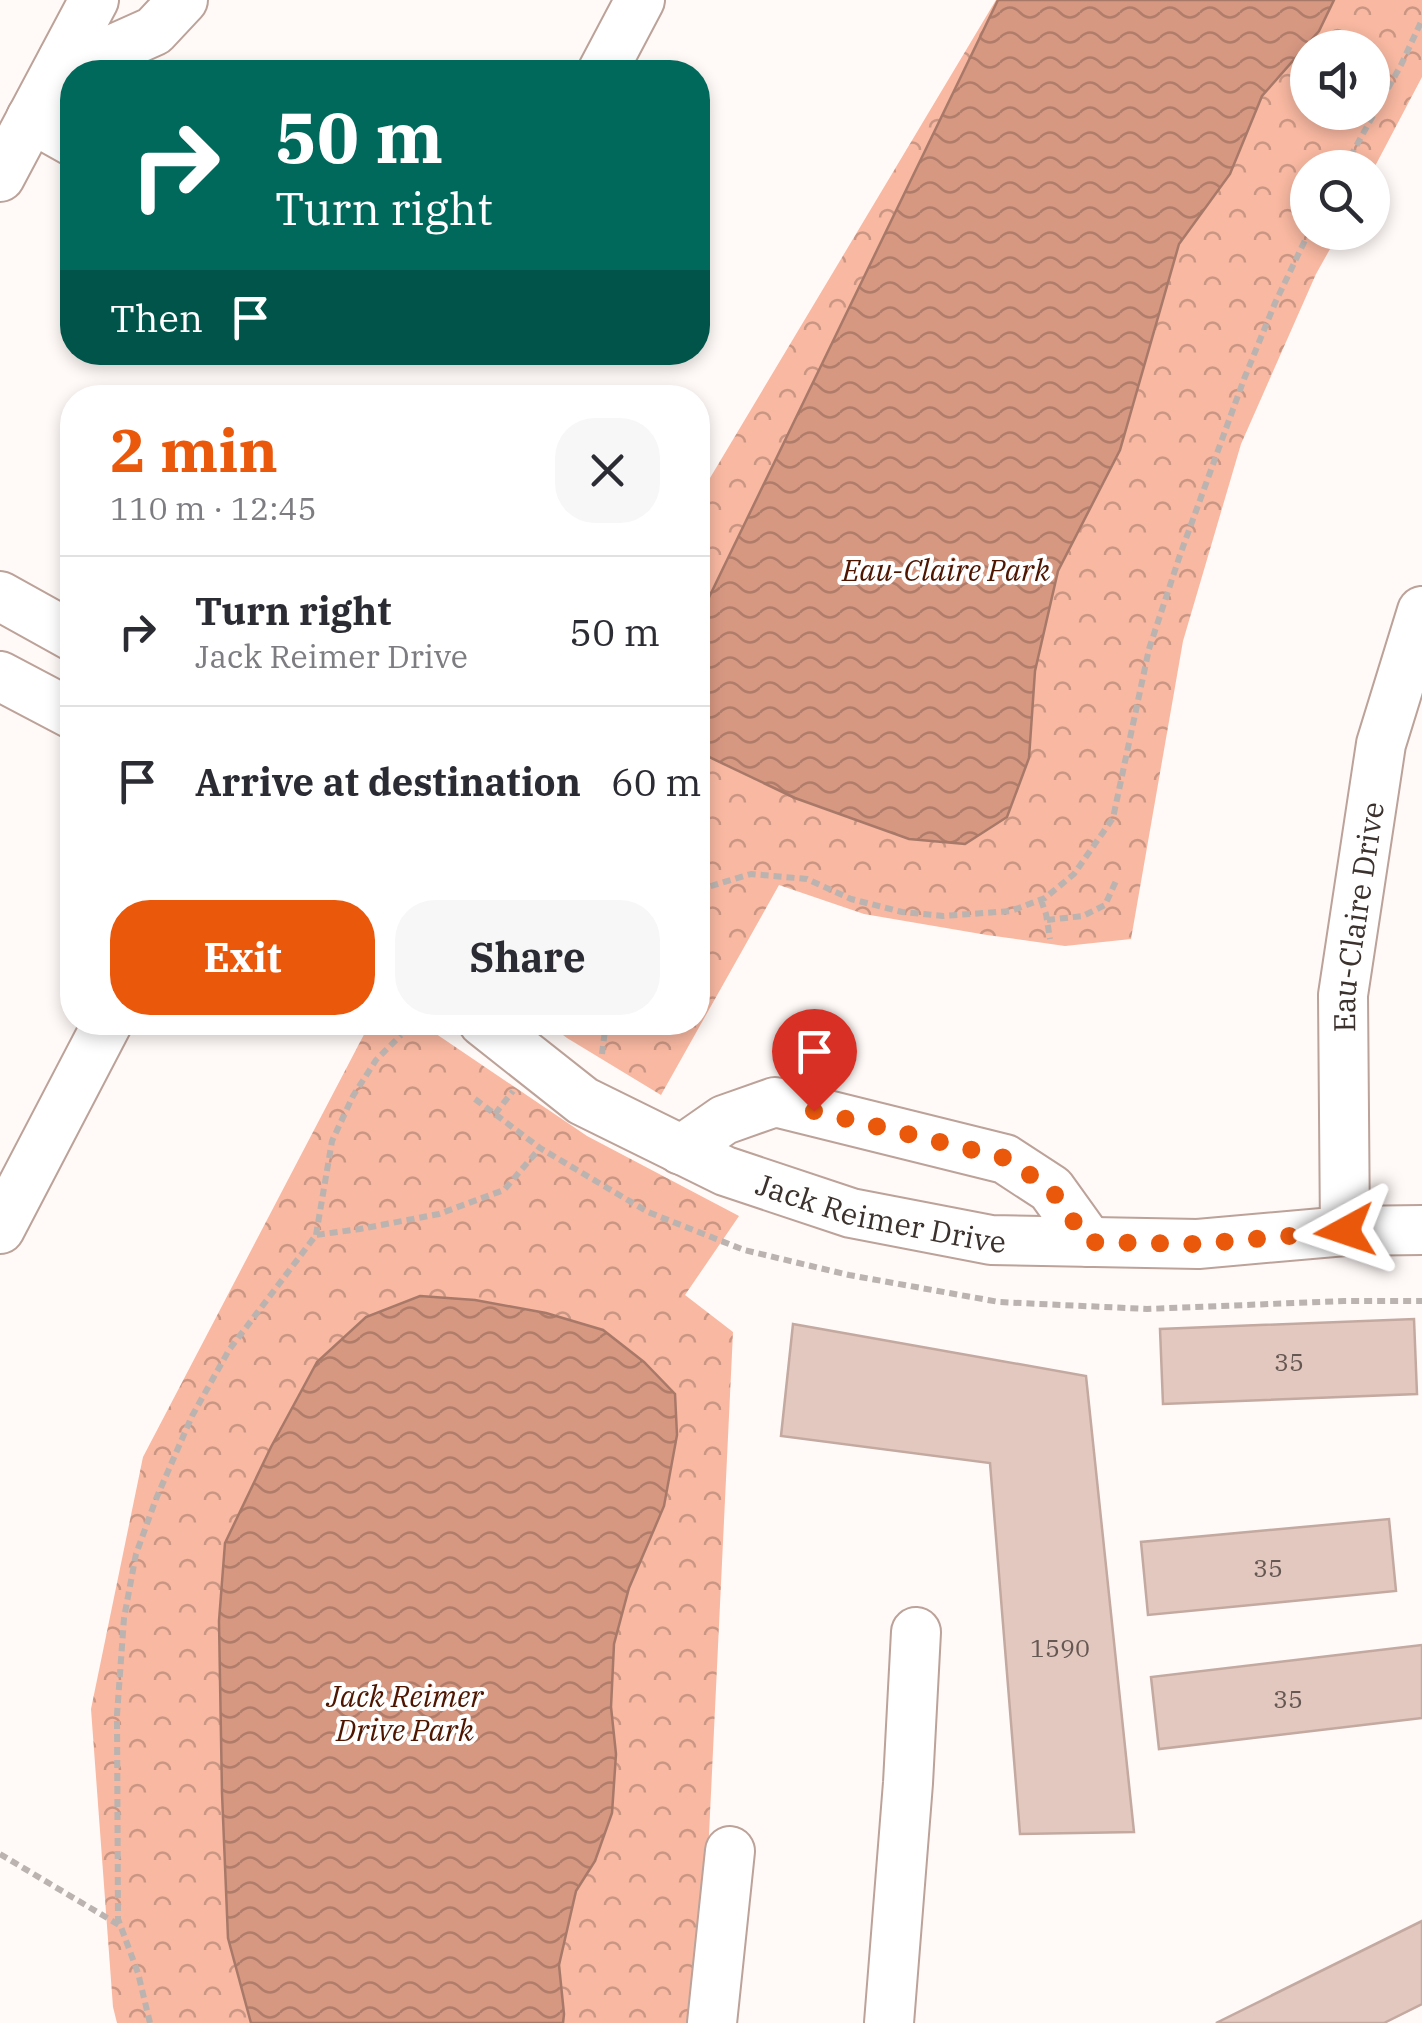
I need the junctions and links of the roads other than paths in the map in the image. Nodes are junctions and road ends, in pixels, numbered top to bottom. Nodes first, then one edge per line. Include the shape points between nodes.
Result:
1 (94, 0) edge
2 (184, 0) edge
3 (640, 0) edge
4 (63, 59) joint
5 (608, 60) edge
6 (60, 65) edge
7 (31, 118) junction
8 (60, 134) edge
9 (0, 176) edge
10 (0, 596) edge
11 (1422, 612) edge
12 (60, 629) edge
13 (0, 676) edge
14 (60, 708) edge
15 (101, 1035) edge
16 (499, 1035) edge
17 (681, 1150) junction
18 (0, 1229) edge
19 (1422, 1230) edge
20 (1345, 1231) junction
21 (1088, 1242) junction
22 (916, 1632) dead end
23 (730, 1851) dead end
24 (712, 2023) edge
25 (890, 2023) edge

1 - 4 street
2 - 4 street via 154,32
3 - 5 street
6 - 7 street
7 - 8 street
7 - 9 street
10 - 12 street
11 - 20 street, Eau-Claire Drive via 1381,744 1344,994
13 - 14 street
15 - 18 street
16 - 17 street, Jack Reimer Drive via 583,1101
17 - 21 street, Jack Reimer Drive via 851,1214 991,1240
17 - 21 street via 724,1120 775,1102 1005,1158 1051,1189
19 - 20 street, Jack Reimer Drive
20 - 21 street, Jack Reimer Drive via 1198,1244
22 - 25 street
23 - 24 street

